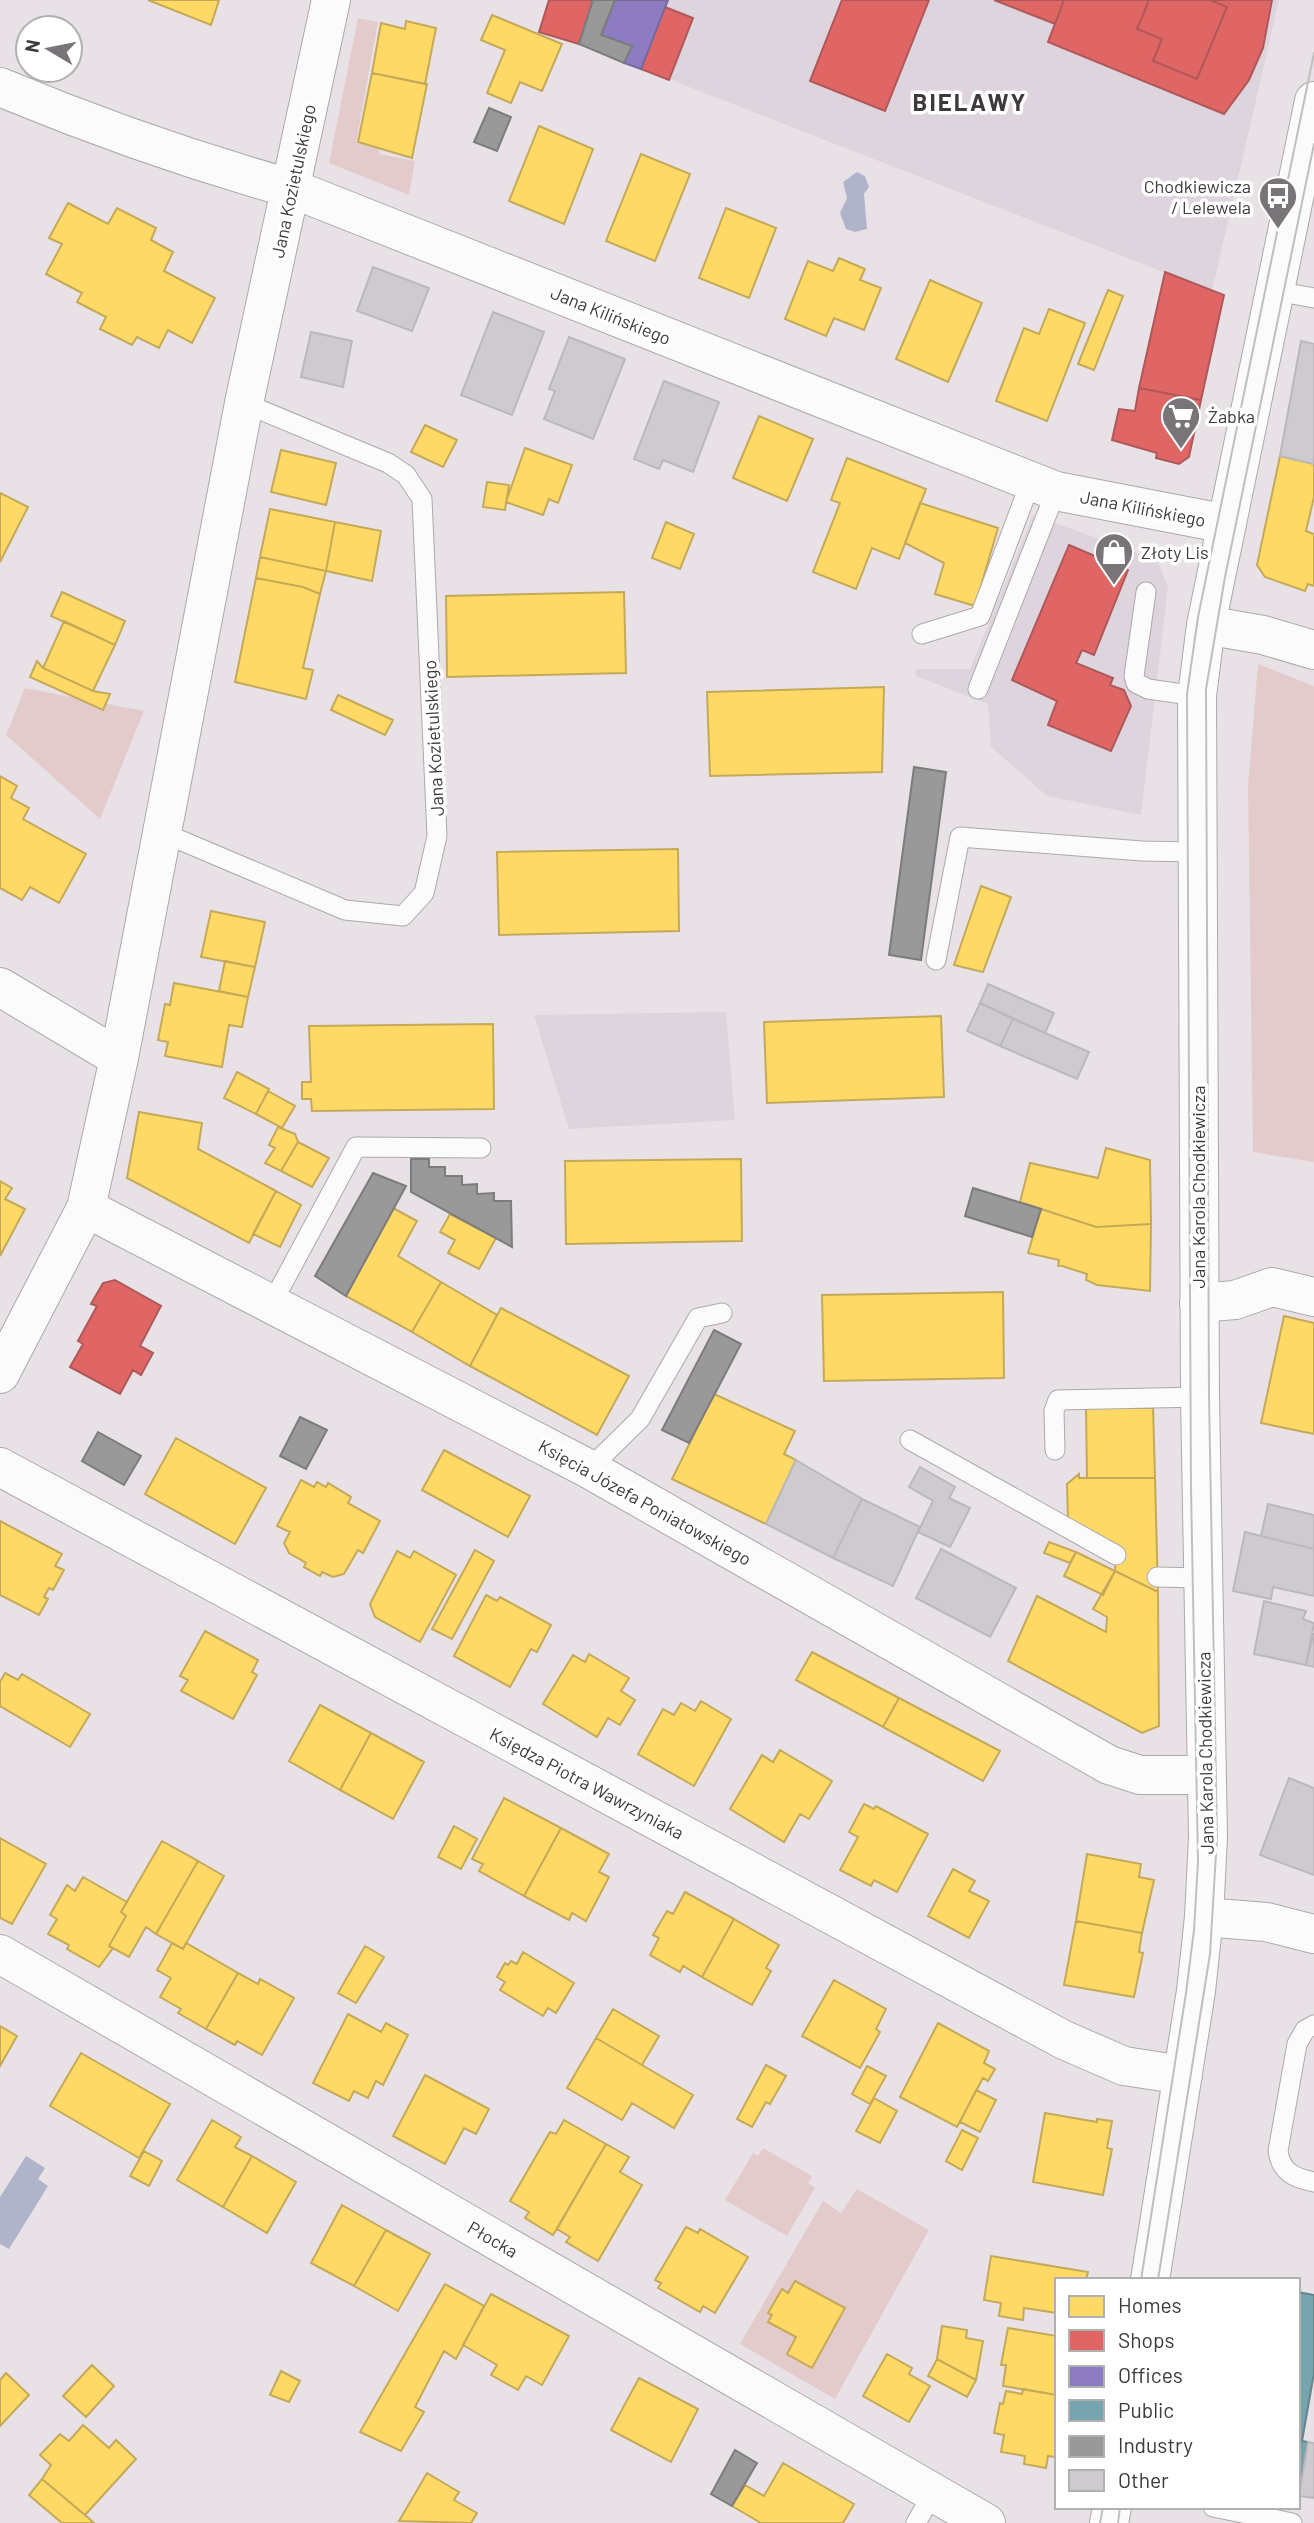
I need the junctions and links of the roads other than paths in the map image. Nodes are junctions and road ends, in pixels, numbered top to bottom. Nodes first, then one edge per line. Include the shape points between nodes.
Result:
1 (331, 0) edge
2 (0, 88) edge
3 (1314, 101) edge
4 (293, 189) junction
5 (1275, 291) junction
6 (1314, 298) edge
7 (244, 402) junction
8 (1043, 486) junction
9 (1227, 524) junction
10 (1146, 592) dead end
11 (1206, 625) junction
12 (922, 634) dead end
13 (1314, 650) edge
14 (978, 689) dead end
15 (1197, 696) junction
16 (161, 832) junction
17 (1196, 852) junction
18 (936, 960) dead end
19 (0, 988) edge
20 (119, 1058) junction
21 (481, 1148) dead end
22 (86, 1209) junction
23 (1314, 1297) edge
24 (1199, 1303) junction
25 (271, 1305) junction
26 (722, 1313) dead end
27 (0, 1374) edge
28 (1200, 1397) junction
29 (910, 1440) dead end
30 (1055, 1450) dead end
31 (0, 1467) edge
32 (589, 1469) junction
33 (1116, 1555) dead end
34 (1157, 1577) dead end
35 (1202, 1578) junction
36 (1206, 1775) junction
37 (1204, 1916) junction
38 (1314, 1934) edge
39 (0, 1954) edge
40 (1314, 2025) edge
41 (1183, 2075) junction
42 (1314, 2182) edge
43 (1150, 2278) edge
44 (925, 2508) edge
45 (1223, 2509) edge
46 (986, 2523) edge
47 (1292, 2523) edge

1 - 4 street, Jana Kozietulskiego
2 - 4 street, Jana Kilińskiego via 88,124
3 - 5 street, Jana Karola Chodkiewicza
4 - 7 street, Jana Kozietulskiego
4 - 8 street, Jana Kilińskiego
5 - 6 lane
5 - 9 street, Jana Karola Chodkiewicza
7 - 16 street, Jana Kozietulskiego
7 - 16 lane, Jana Kozietulskiego via 387,463 406,475 422,499 438,836 424,893 403,916 345,910
8 - 9 street, Jana Kilińskiego
8 - 12 lane via 980,615
8 - 14 lane
9 - 11 street, Jana Karola Chodkiewicza
10 - 15 lane via 1136,683 1148,690
11 - 13 street
11 - 15 street, Jana Karola Chodkiewicza
15 - 17 street, Jana Karola Chodkiewicza
16 - 20 street, Jana Kozietulskiego
17 - 18 lane via 960,837
17 - 24 street, Jana Karola Chodkiewicza
19 - 20 street
20 - 22 street, Jana Kozietulskiego
21 - 25 lane via 356,1147
22 - 25 street, Księcia Józefa Poniatowskiego
22 - 27 street, Jana Kozietulskiego
23 - 24 street via 1272,1287 1235,1300
24 - 28 street, Jana Karola Chodkiewicza
25 - 32 street, Księcia Józefa Poniatowskiego
26 - 32 lane via 698,1318 640,1419
28 - 30 lane via 1058,1400
28 - 35 street, Jana Karola Chodkiewicza
29 - 33 lane
31 - 41 street, Księdza Piotra Wawrzyniaka via 1064,2040 1124,2066
32 - 36 street, Księcia Józefa Poniatowskiego via 1109,1765 1140,1775
34 - 35 lane
35 - 36 street, Jana Karola Chodkiewicza
36 - 37 street, Jana Karola Chodkiewicza
37 - 38 street via 1266,1922
37 - 41 street, Jana Karola Chodkiewicza
39 - 44 street, Płocka
40 - 42 lane via 1304,2029 1297,2043 1278,2151 1288,2174
41 - 43 street, Jana Karola Chodkiewicza
44 - 46 street, Płocka
45 - 47 lane

